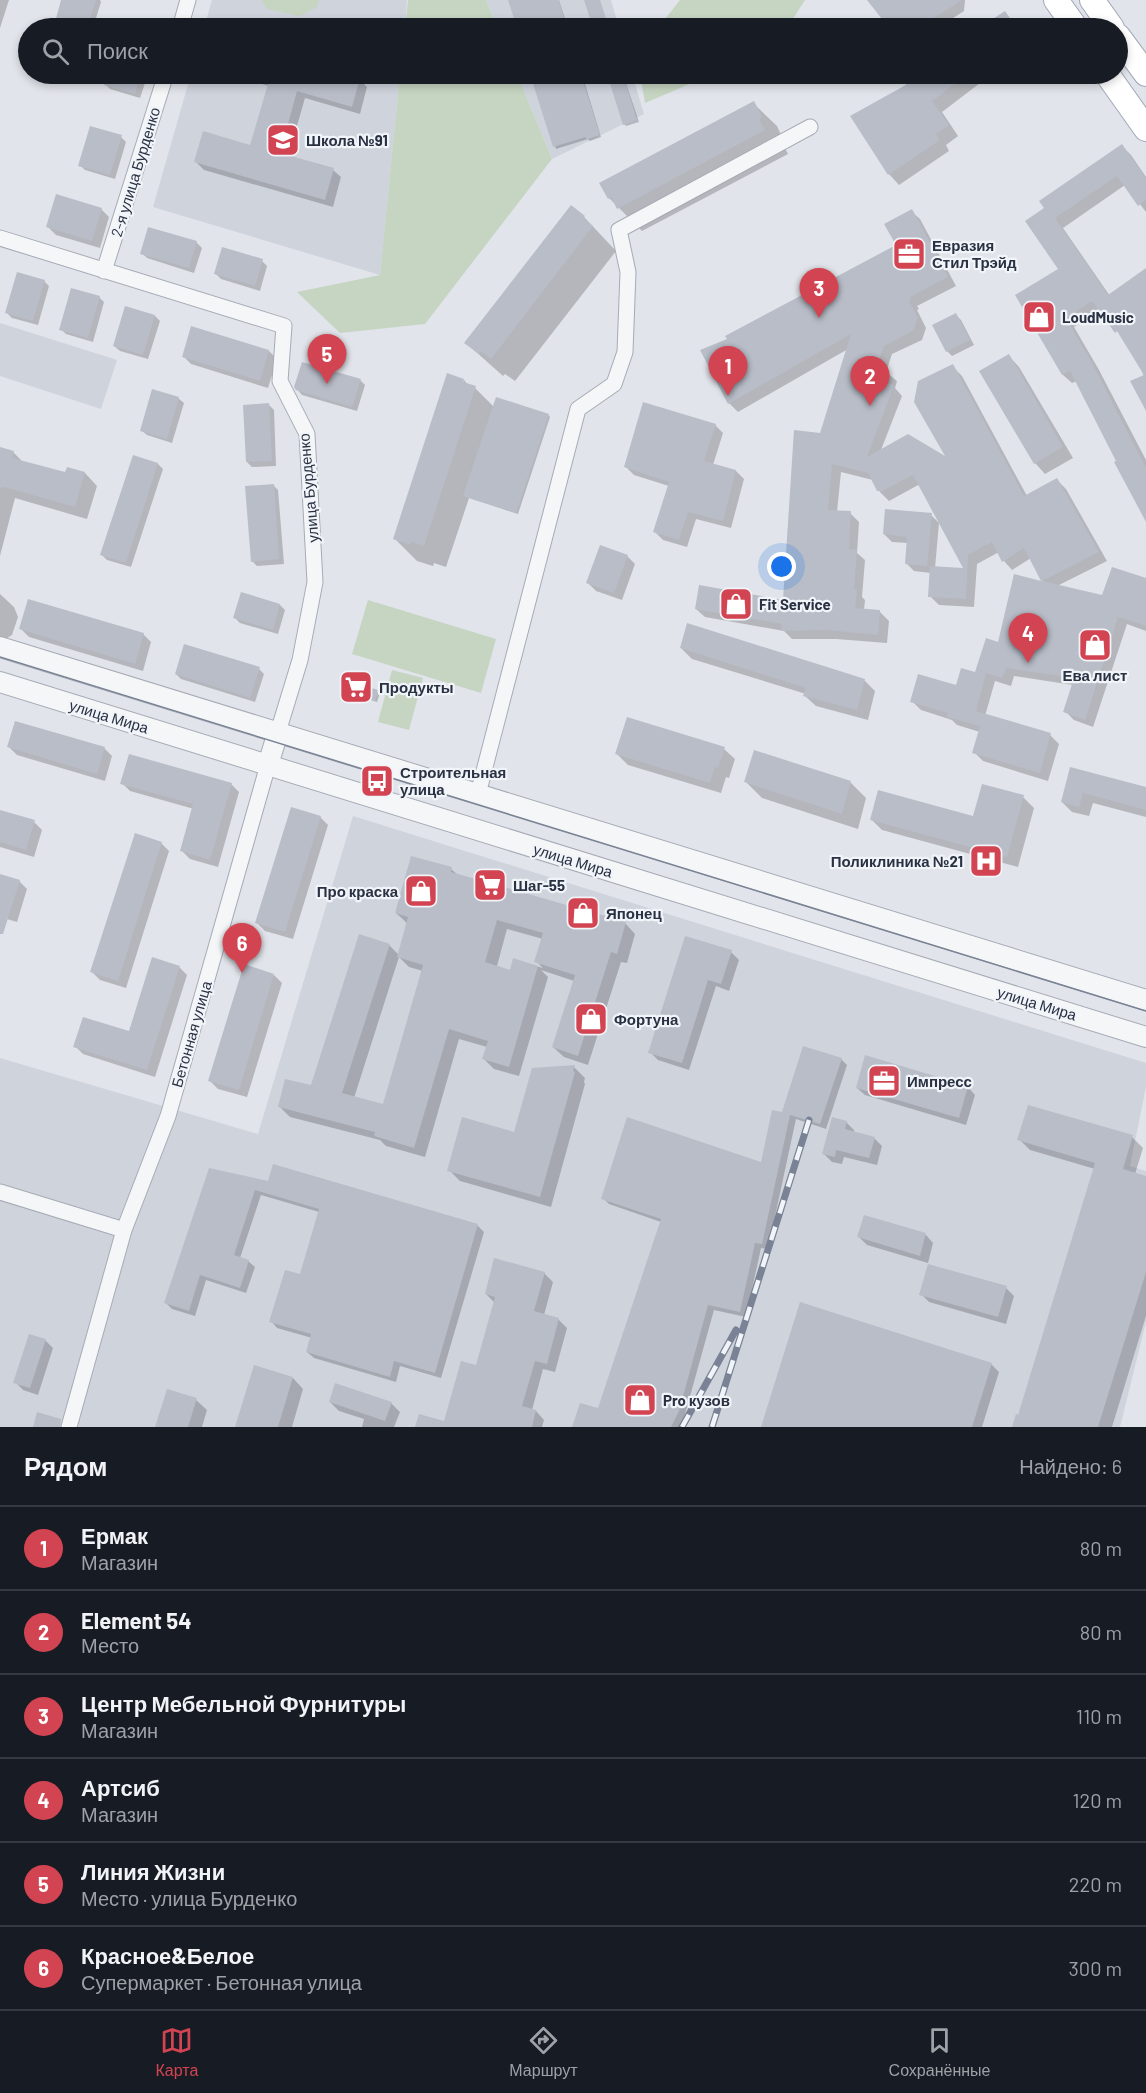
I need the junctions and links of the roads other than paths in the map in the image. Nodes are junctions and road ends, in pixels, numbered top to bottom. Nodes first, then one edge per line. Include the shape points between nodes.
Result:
1 (188, 0) edge
2 (1056, 0) edge
3 (1092, 0) edge
4 (1098, 0) edge
5 (183, 18) edge
6 (1069, 18) edge
7 (1104, 18) edge
8 (1106, 18) edge
9 (1128, 50) edge
10 (1146, 74) edge
11 (162, 84) edge
12 (1114, 84) edge
13 (810, 127) dead end
14 (1146, 129) edge
15 (0, 238) edge
16 (104, 270) junction
17 (0, 646) edge
18 (0, 682) edge
19 (278, 732) junction
20 (268, 765) junction
21 (478, 794) junction
22 (470, 828) junction
23 (1146, 1000) edge
24 (1146, 1037) edge
25 (0, 1192) edge
26 (124, 1230) junction
27 (69, 1427) edge

1 - 5 street
2 - 6 main road
3 - 7 main road
4 - 8 main road
9 - 10 main road
11 - 16 street, 2-я улица Бурденко
12 - 14 main road
13 - 21 street via 620,230 628,272 625,352 614,384 578,409
15 - 16 street, улица Бурденко
16 - 19 street, улица Бурденко via 284,326 280,381 307,434 315,582 300,660
17 - 19 street
18 - 20 street, улица Мира
19 - 20 street
19 - 21 street
20 - 22 street, улица Мира
20 - 26 street, Бетонная улица via 168,1116
21 - 22 street
21 - 23 street
22 - 24 street, улица Мира
25 - 26 street
26 - 27 street, Бетонная улица

